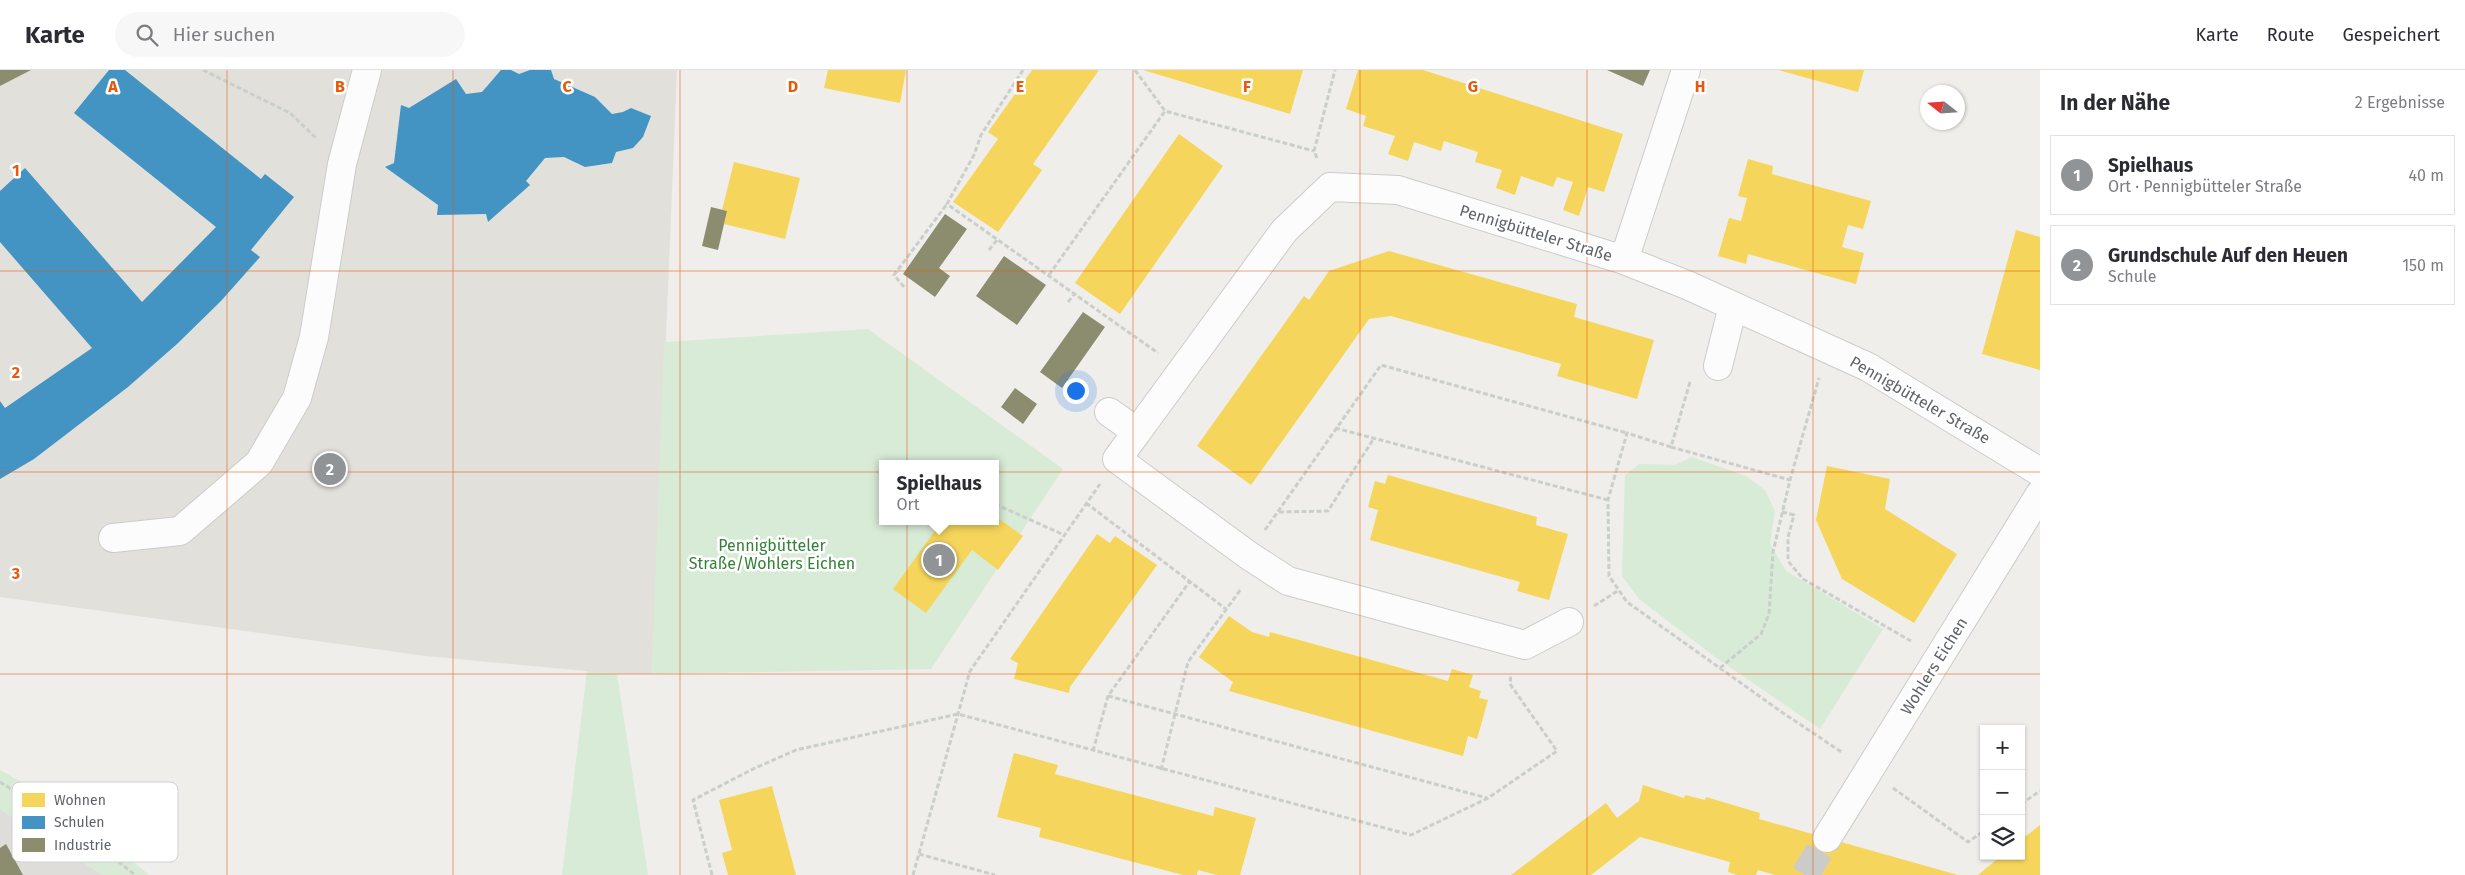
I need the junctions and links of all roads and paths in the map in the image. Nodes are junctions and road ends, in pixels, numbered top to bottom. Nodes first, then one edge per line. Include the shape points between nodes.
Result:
1 (203, 70) edge
2 (367, 70) edge
3 (1023, 70) edge
4 (1135, 70) edge
5 (1335, 70) edge
6 (1686, 70) edge
7 (1165, 111) junction
8 (1314, 151) junction
9 (342, 164) junction
10 (1330, 187) junction
11 (947, 204) junction
12 (997, 240) junction
13 (989, 250) dead end
14 (1624, 260) junction
15 (1049, 275) junction
16 (904, 287) dead end
17 (1075, 293) junction
18 (1068, 302) dead end
19 (1733, 306) junction
20 (1829, 349) junction
21 (1705, 369) joint
22 (1183, 370) junction
23 (1109, 412) dead end
24 (1335, 428) junction
25 (1137, 432) junction
26 (1627, 432) junction
27 (1374, 438) junction
28 (1671, 447) junction
29 (1117, 459) junction
30 (2040, 472) edge
31 (1790, 480) junction
32 (2040, 494) edge
33 (1608, 500) junction
34 (1086, 503) junction
35 (999, 506) edge
36 (1278, 512) junction
37 (1782, 512) junction
38 (1064, 535) junction
39 (113, 538) dead end
40 (1254, 559) junction
41 (1190, 581) junction
42 (1226, 609) junction
43 (1569, 622) dead end
44 (1511, 641) junction
45 (1940, 658) junction
46 (1720, 668) junction
47 (1108, 696) junction
48 (958, 714) junction
49 (1174, 714) junction
50 (1093, 751) junction
51 (1161, 770) junction
52 (1870, 771) junction
53 (0, 782) edge
54 (12, 790) edge
55 (2040, 791) edge
56 (1488, 798) junction
57 (2025, 801) edge
58 (1980, 834) edge
59 (1827, 838) tunnel mouth
60 (919, 854) junction
61 (119, 862) edge
62 (135, 875) edge
63 (712, 875) edge
64 (913, 875) edge
65 (995, 875) edge

1 - 9 path via 290,113
2 - 9 street
3 - 11 path via 981,135
4 - 7 path
5 - 8 path
6 - 14 street
7 - 8 path
7 - 15 path
8 - 10 path
9 - 39 street via 314,337 297,398 259,463 180,531
10 - 14 street, Pennigbütteler Straße via 1398,190
10 - 22 street via 1284,231
11 - 12 path
11 - 16 path via 894,275
12 - 13 path
12 - 15 path
14 - 19 street, Pennigbütteler Straße
15 - 17 path
17 - 18 path
17 - 22 path
19 - 20 street, Pennigbütteler Straße
19 - 21 street
20 - 30 street, Pennigbütteler Straße via 1878,372
20 - 31 path
21 - 28 path
22 - 25 street
23 - 25 street
24 - 26 path via 1380,365
24 - 27 path
24 - 36 path
25 - 29 street
26 - 28 path
26 - 33 path
27 - 33 path
27 - 36 path via 1328,511
28 - 31 path
29 - 34 path
29 - 40 street
31 - 37 path
32 - 45 street, Wohlers Eichen
33 - 46 path via 1609,576 1627,602
34 - 38 path
34 - 41 path
35 - 38 path
36 - 40 path
37 - 45 path via 1794,515 1788,537 1788,560 1804,579
37 - 46 path via 1772,552 1769,614 1761,634
38 - 48 path via 970,671
40 - 42 path
40 - 44 street via 1288,581
41 - 42 path
41 - 47 path
42 - 49 path via 1188,662
43 - 44 street via 1525,645
44 - 56 path via 1510,684 1557,751
45 - 52 street, Wohlers Eichen
46 - 52 path
47 - 49 path
47 - 50 path
48 - 50 path
48 - 60 path
48 - 63 path via 796,750 693,800
49 - 51 path
49 - 56 path
50 - 51 path
51 - 56 path via 1411,835
52 - 58 path via 1968,842
52 - 59 street, Wohlers Eichen
53 - 54 path
55 - 57 path
60 - 64 path
60 - 65 path
61 - 62 path

